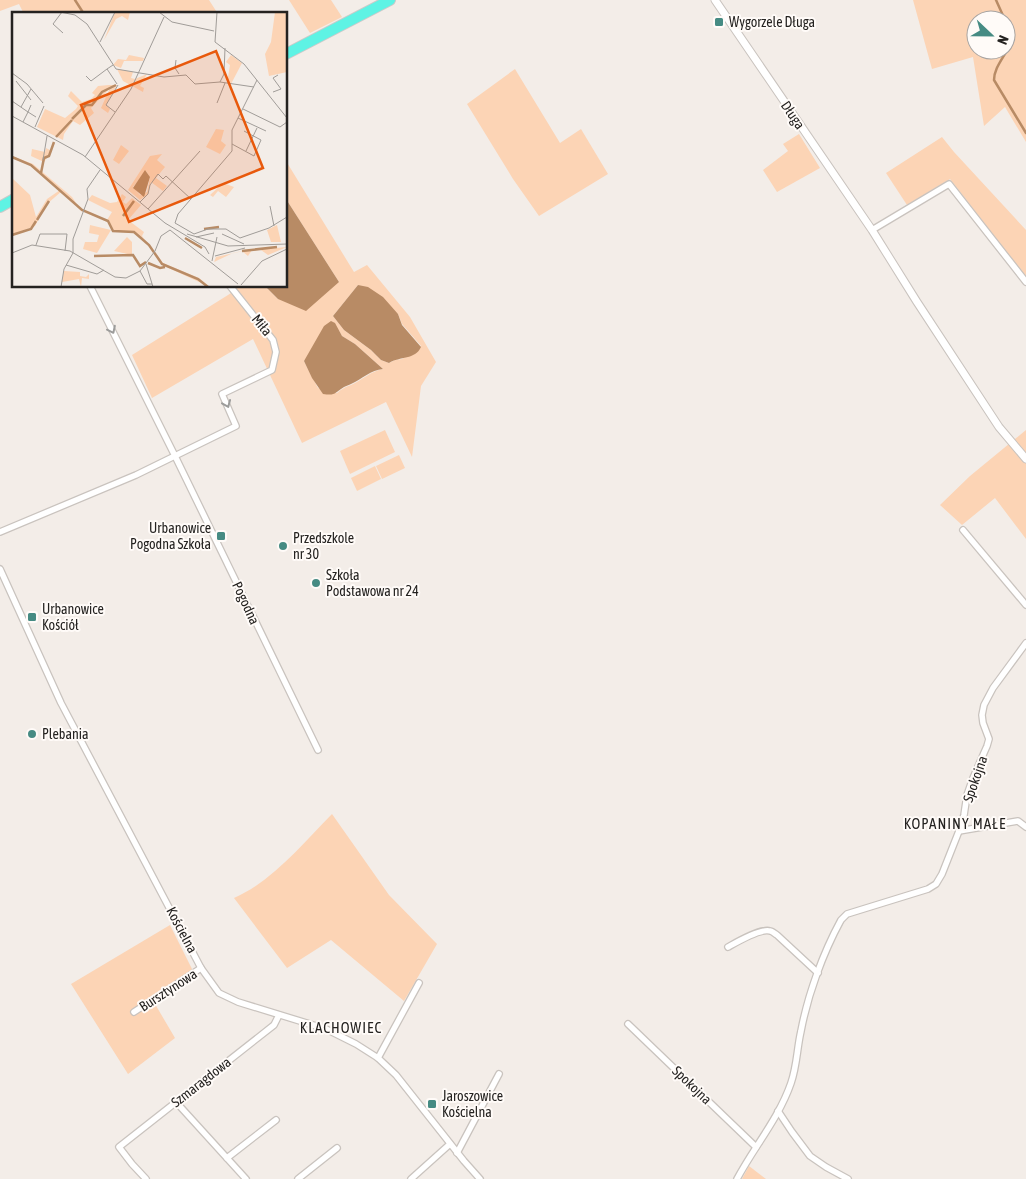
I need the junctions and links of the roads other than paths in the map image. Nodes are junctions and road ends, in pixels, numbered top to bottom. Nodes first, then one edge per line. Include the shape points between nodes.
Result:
1 (390, 0) edge
2 (715, 0) edge
3 (288, 53) edge
4 (12, 200) edge
5 (0, 207) edge
6 (872, 230) junction
7 (1026, 282) edge
8 (91, 288) edge
9 (232, 288) edge
10 (175, 456) junction
11 (1026, 459) edge
12 (963, 530) dead end
13 (0, 532) edge
14 (0, 569) edge
15 (1026, 605) edge
16 (1026, 643) edge
17 (318, 750) dead end
18 (1026, 827) edge
19 (959, 831) junction
20 (728, 947) dead end
21 (201, 968) junction
22 (818, 973) junction
23 (419, 983) dead end
24 (134, 1012) dead end
25 (279, 1014) junction
26 (628, 1024) dead end
27 (378, 1058) junction
28 (499, 1074) dead end
29 (176, 1102) junction
30 (778, 1111) junction
31 (276, 1120) dead end
32 (450, 1144) junction
33 (756, 1147) junction
34 (337, 1148) dead end
35 (457, 1152) junction
36 (227, 1158) junction
37 (146, 1179) edge
38 (246, 1179) edge
39 (298, 1179) edge
40 (411, 1179) edge
41 (480, 1179) edge
42 (737, 1179) edge
43 (848, 1179) edge

1 - 3 highway
2 - 6 street, Długa
4 - 5 highway
6 - 7 street via 949,184
6 - 11 street, Długa via 998,428
8 -> 10 street, Pogodna
9 -> 10 street, Miła via 273,340 276,352 272,370 222,394 236,426
10 - 13 street
10 - 17 street, Pogodna
12 - 15 street
14 - 21 street, Kościelna via 61,703
16 - 19 street, Spokojna via 984,705 982,723 989,739 970,787
18 - 19 street via 1018,821
19 - 22 street, Spokojna via 936,884 847,914 840,920
20 - 22 street via 770,930
21 - 24 street, Bursztynowa
21 - 25 street, Kościelna via 219,993
22 - 30 street, Spokojna via 801,1030 791,1084
23 - 27 street
25 - 27 street, Kościelna via 342,1036
25 - 29 street, Szmaragdowa via 274,1025
26 - 33 street, Spokojna
27 - 32 street, Kościelna via 414,1096
28 - 35 street
29 - 36 street
29 - 37 street, Szmaragdowa via 120,1147
30 - 33 street, Spokojna
30 - 43 street via 810,1156
31 - 36 street
32 - 35 street, Kościelna
32 - 40 street
33 - 42 street, Spokojna
34 - 39 street
35 - 41 street, Kościelna
36 - 38 street

